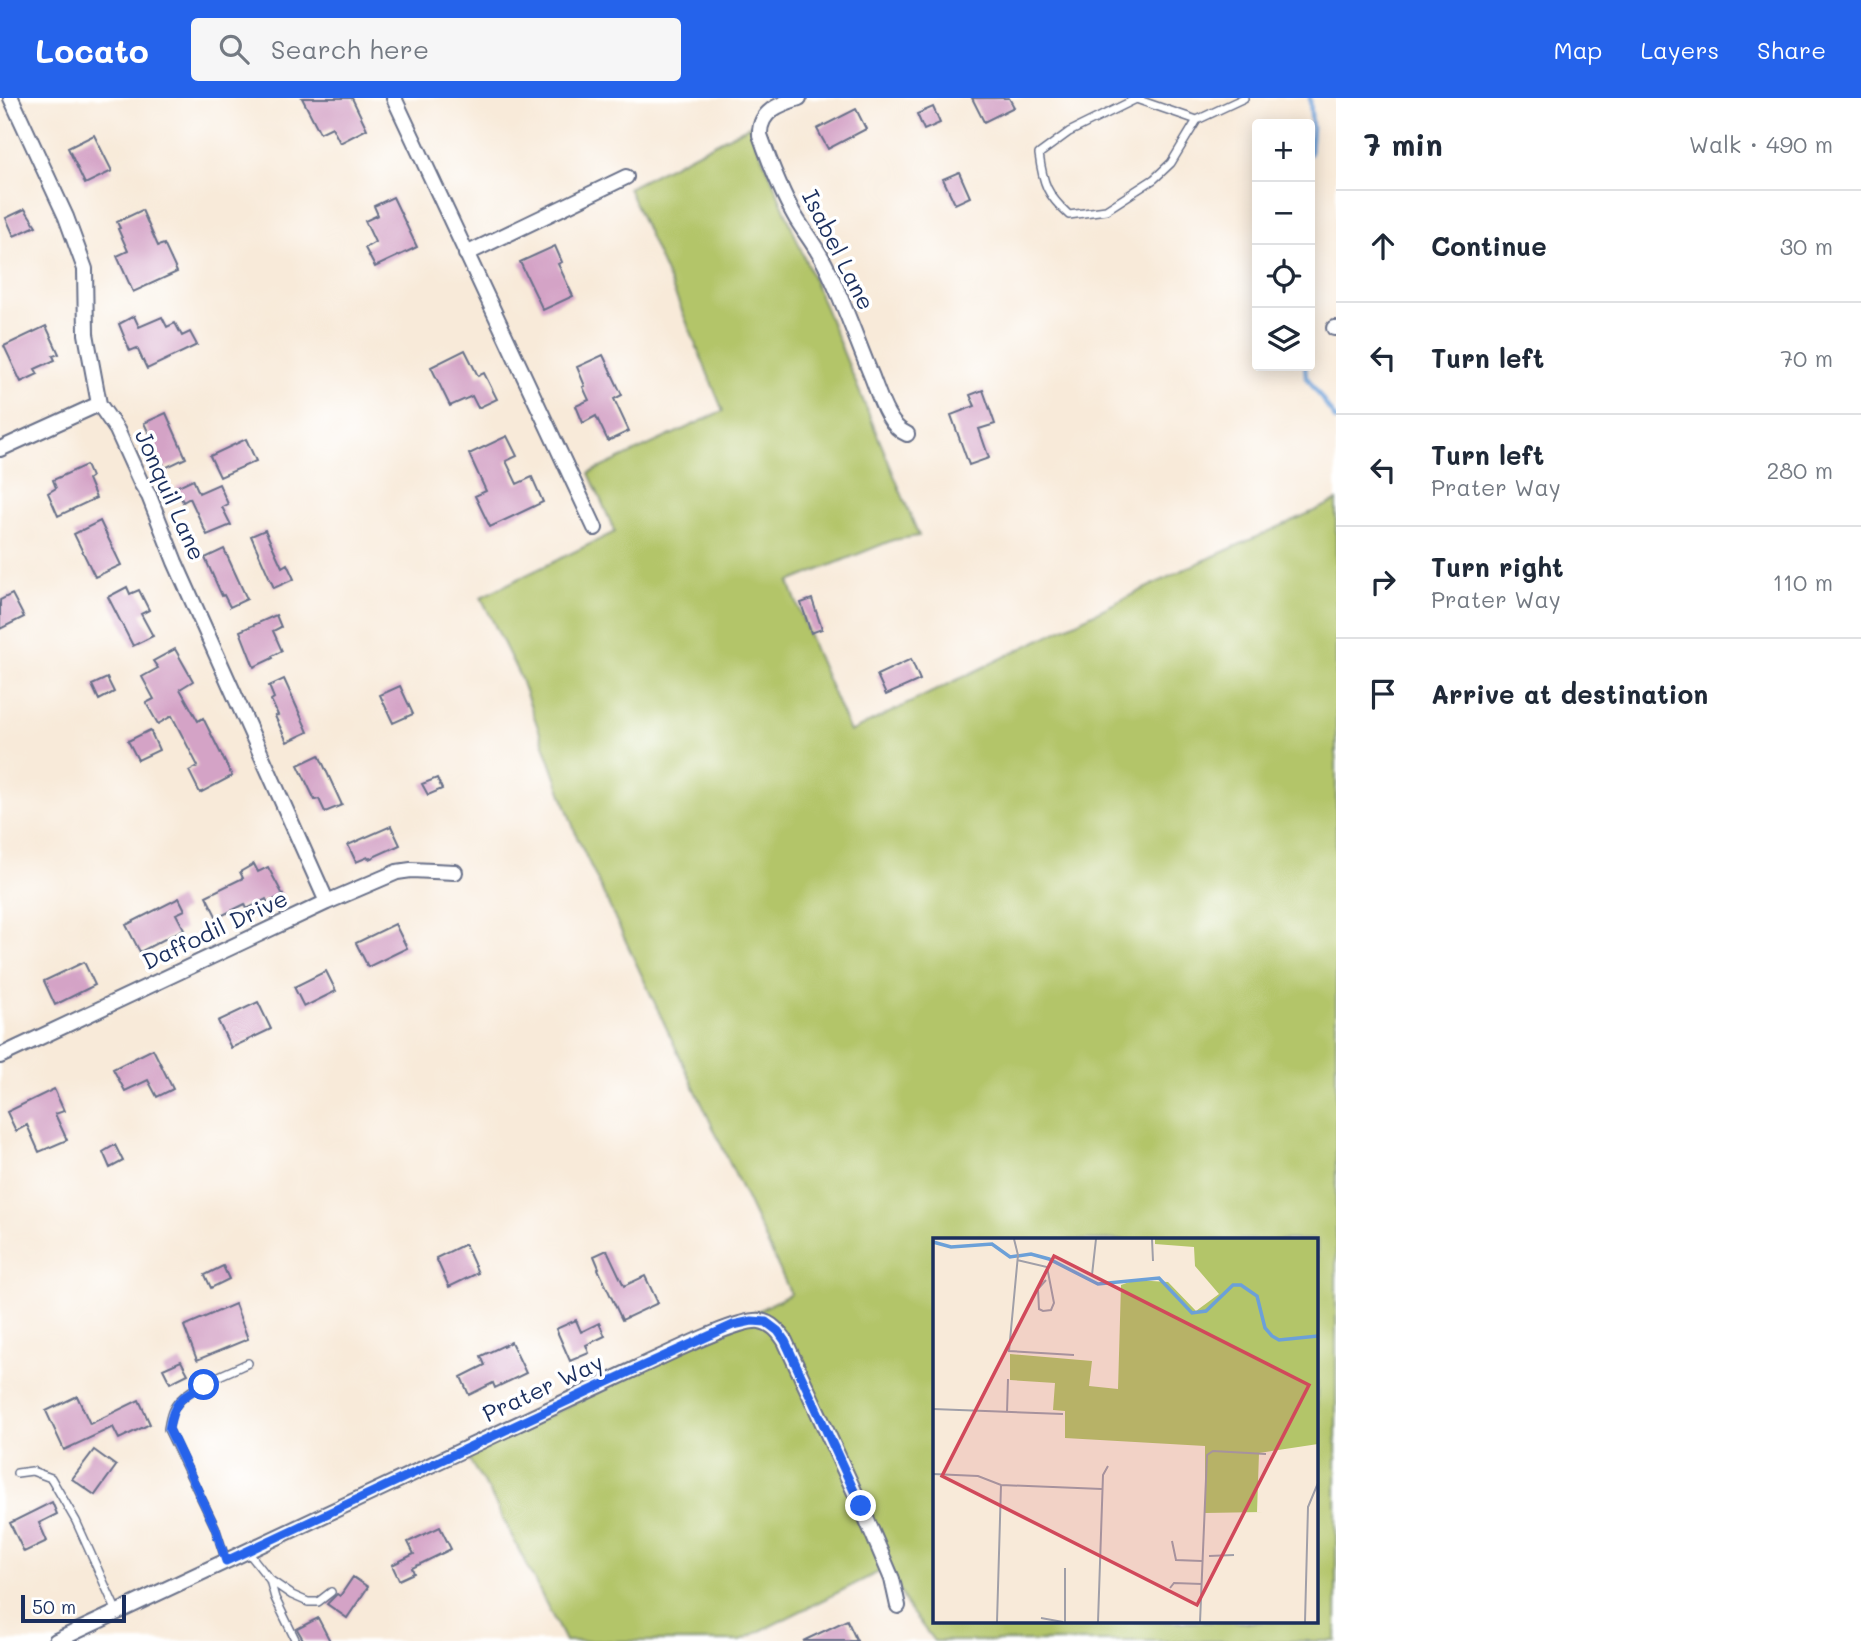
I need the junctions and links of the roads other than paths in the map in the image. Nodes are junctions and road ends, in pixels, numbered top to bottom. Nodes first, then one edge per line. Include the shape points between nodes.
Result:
1 (10, 98) edge
2 (394, 98) edge
3 (799, 98) edge
4 (1244, 98) edge
5 (1197, 120) junction
6 (626, 177) dead end
7 (466, 254) junction
8 (99, 404) junction
9 (907, 434) dead end
10 (0, 449) edge
11 (596, 528) dead end
12 (456, 872) dead end
13 (327, 902) junction
14 (0, 1056) edge
15 (248, 1363) dead end
16 (17, 1473) dead end
17 (247, 1551) junction
18 (226, 1561) junction
19 (270, 1580) junction
20 (331, 1592) dead end
21 (898, 1605) dead end
22 (117, 1612) junction
23 (56, 1641) edge
24 (296, 1641) edge

1 - 8 street, Jonquil Lane via 85,269 86,334
2 - 7 street
3 - 9 street, Isabel Lane via 765,115 760,135 797,219 828,268 881,399 894,425
4 - 5 lane
5 - 5 lane via 1171,163 1106,210 1069,215 1053,200 1042,176 1039,154 1069,132 1136,99
6 - 7 street
7 - 11 street
8 - 10 street
8 - 13 street, Jonquil Lane via 149,496
12 - 13 street, Daffodil Drive via 397,872
13 - 14 street, Daffodil Drive
15 - 18 lane via 188,1392 171,1412 169,1429
16 - 22 lane via 32,1471 51,1478
17 - 18 street, Prater Way
17 - 19 lane
17 - 21 street, Prater Way via 733,1325 760,1321 773,1326 785,1341 867,1518
18 - 22 street, Prater Way
19 - 20 lane via 307,1602 318,1602
19 - 24 lane
22 - 23 street, Prater Way

